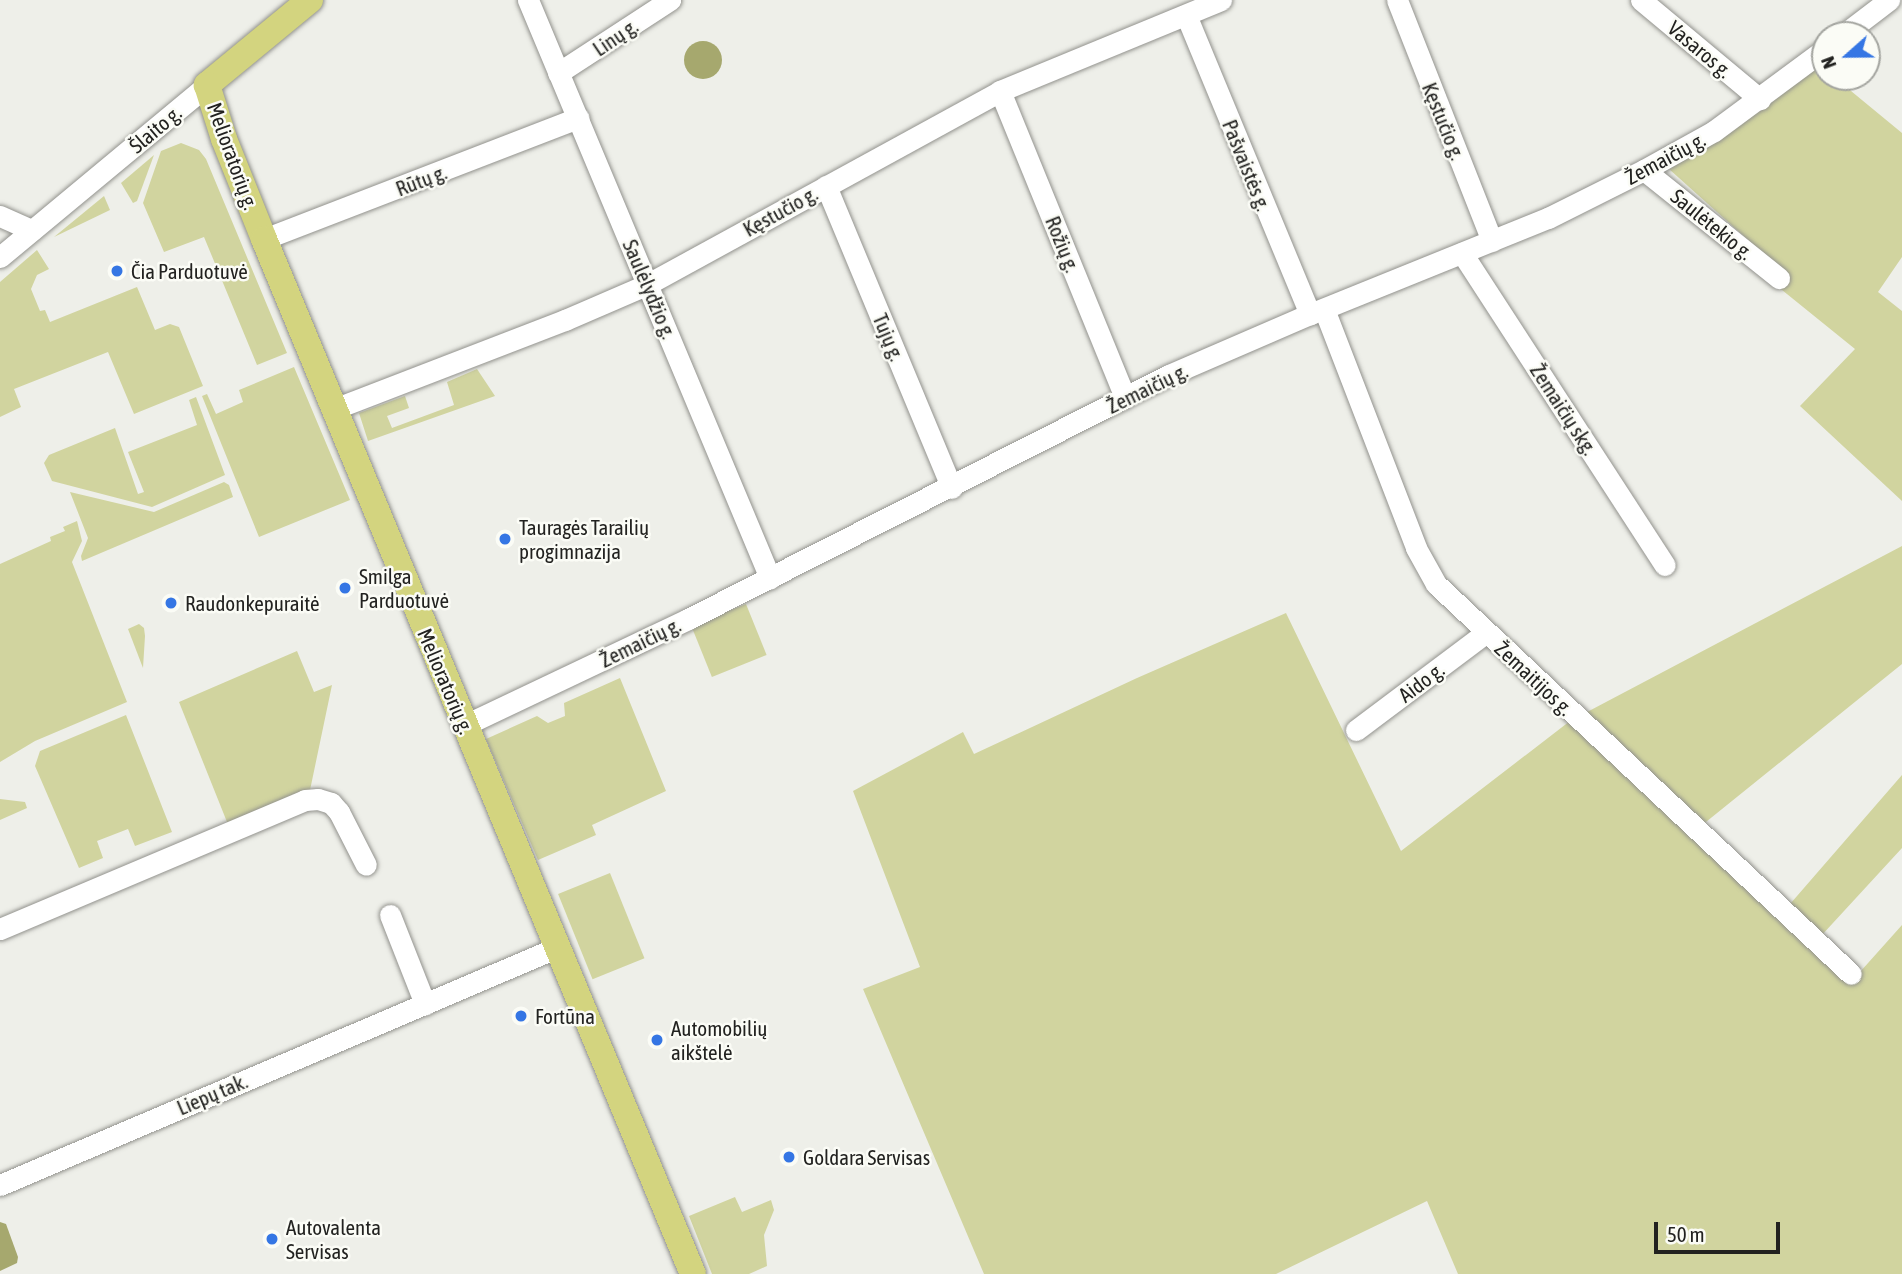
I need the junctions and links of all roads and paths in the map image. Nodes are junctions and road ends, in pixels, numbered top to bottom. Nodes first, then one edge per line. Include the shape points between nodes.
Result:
1 (310, 0) edge
2 (528, 0) edge
3 (670, 0) edge
4 (1221, 0) edge
5 (1397, 0) edge
6 (1641, 0) edge
7 (1883, 1) edge
8 (1186, 15) junction
9 (1859, 21) edge
10 (1811, 60) edge
11 (558, 73) junction
12 (207, 85) junction
13 (1000, 91) junction
14 (1760, 99) junction
15 (578, 118) junction
16 (1644, 170) junction
17 (827, 186) junction
18 (0, 216) edge
19 (32, 230) junction
20 (264, 239) junction
21 (1492, 241) junction
22 (1462, 253) junction
23 (0, 257) edge
24 (1779, 278) dead end
25 (648, 284) junction
26 (1317, 311) junction
27 (1125, 397) junction
28 (334, 409) junction
29 (952, 488) junction
30 (1665, 565) dead end
31 (769, 578) junction
32 (1485, 633) junction
33 (465, 725) junction
34 (1356, 730) dead end
35 (366, 865) dead end
36 (390, 915) dead end
37 (0, 929) edge
38 (558, 947) junction
39 (1851, 974) dead end
40 (425, 1004) junction
41 (2, 1180) edge
42 (693, 1274) edge

1 - 12 main road, Šlaito g.
2 - 11 street, Saulėlydžio g.
3 - 11 street, Linų g.
4 - 8 street, Kęstučio g.
5 - 21 street, Kęstučio g.
6 - 14 street, Vasaros g.
7 - 9 street
8 - 13 street, Kęstučio g.
8 - 26 street, Pašvaistės g.
10 - 14 street, Žemaičių g.
11 - 15 street, Saulėlydžio g.
12 - 19 street, Šlaito g.
12 - 20 main road, Melioratorių g.
13 - 17 street, Kęstučio g.
13 - 27 street, Rožių g.
14 - 16 street, Žemaičių g.
15 - 20 street, Rūtų g.
15 - 25 street, Saulėlydžio g.
16 - 21 street, Žemaičių g.
16 - 24 street, Saulėtekio g.
17 - 25 street, Kęstučio g.
17 - 29 street, Tujų g.
18 - 19 street
19 - 23 street, Šlaito g.
20 - 28 main road, Melioratorių g.
21 - 22 street, Žemaičių g.
22 - 26 street, Žemaičių g.
22 - 30 street, Žemaičių skg.
25 - 28 street, Kęstučio g.
25 - 31 street, Saulėlydžio g.
26 - 27 street, Žemaičių g.
26 - 32 street, Žemaitijos g. via 1422,564
27 - 29 street, Žemaičių g.
28 - 33 main road, Melioratorių g.
29 - 31 street, Žemaičių g.
31 - 33 street, Žemaičių g.
32 - 34 street, Aido g.
32 - 39 street, Žemaitijos g.
33 - 38 main road, Melioratorių g.
35 - 37 street via 331,803 305,800
36 - 40 street
38 - 40 street, Liepų tak.
38 - 42 main road, Melioratorių g.
40 - 41 street, Liepų tak.

